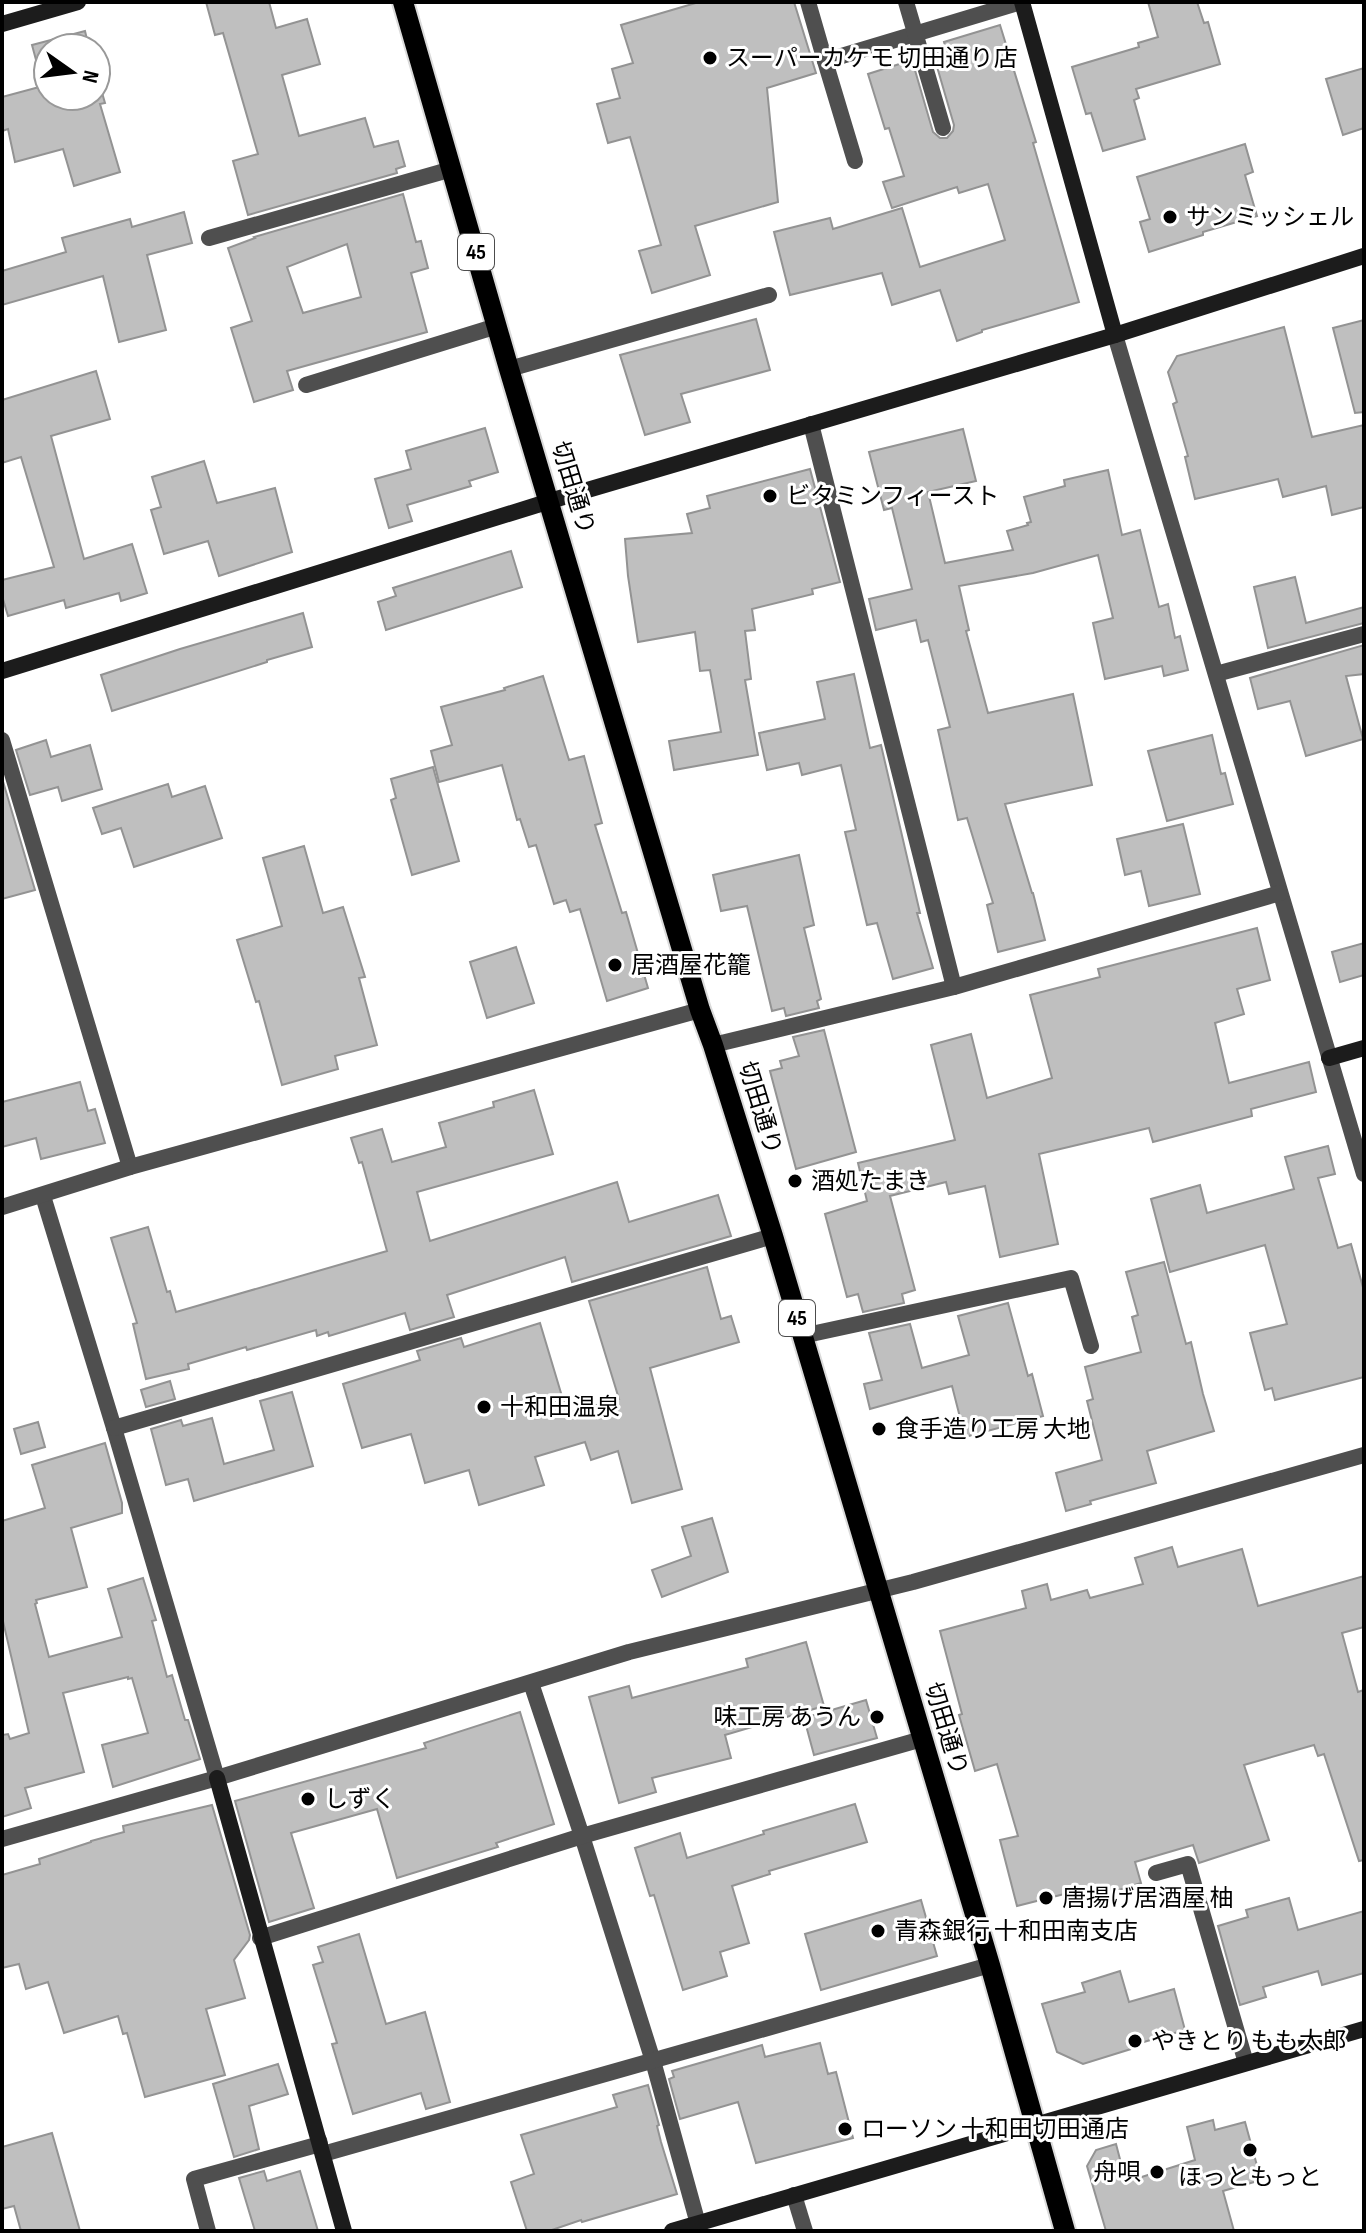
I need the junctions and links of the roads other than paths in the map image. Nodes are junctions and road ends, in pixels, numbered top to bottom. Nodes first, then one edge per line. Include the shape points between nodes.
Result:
1 (78, 2) edge
2 (403, 2) edge
3 (808, 2) edge
4 (906, 2) edge
5 (1022, 2) edge
6 (2, 24) edge
7 (916, 34) junction
8 (825, 61) junction
9 (943, 128) dead end
10 (855, 161) dead end
11 (452, 169) junction
12 (209, 238) dead end
13 (1364, 256) edge
14 (769, 295) dead end
15 (497, 326) junction
16 (1115, 335) junction
17 (509, 369) junction
18 (306, 385) dead end
19 (811, 424) junction
20 (550, 501) junction
21 (1364, 634) edge
22 (2, 671) edge
23 (1216, 674) junction
24 (2, 740) edge
25 (1280, 893) junction
26 (954, 987) junction
27 (700, 1010) junction
28 (713, 1045) junction
29 (1364, 1048) edge
30 (1329, 1058) junction
31 (130, 1167) junction
32 (1364, 1174) edge
33 (43, 1196) junction
34 (2, 1207) edge
35 (773, 1236) junction
36 (802, 1336) junction
37 (1091, 1346) dead end
38 (114, 1428) junction
39 (1364, 1455) edge
40 (877, 1592) junction
41 (531, 1683) junction
42 (922, 1739) junction
43 (217, 1778) junction
44 (582, 1836) junction
45 (2, 1839) edge
46 (1156, 1873) dead end
47 (260, 1938) junction
48 (990, 1965) junction
49 (1364, 2029) edge
50 (653, 2061) junction
51 (1246, 2063) junction
52 (1033, 2124) junction
53 (321, 2147) junction
54 (794, 2195) junction
55 (698, 2224) junction
56 (208, 2231) edge
57 (344, 2231) edge
58 (672, 2231) edge
59 (805, 2231) edge
60 (1065, 2231) edge

1 - 6 street
2 - 11 main road, 切田通り / 45
3 - 8 street
4 - 7 street
5 - 7 street
5 - 16 street
7 - 8 street
7 - 9 street
8 - 10 street
11 - 12 street
11 - 15 main road, 切田通り / 45
13 - 16 street
14 - 17 street
15 - 17 main road, 切田通り / 45
15 - 18 street
16 - 19 street
16 - 23 street
17 - 20 main road, 切田通り / 45
19 - 20 street
19 - 26 street
20 - 22 street
20 - 27 main road, 切田通り / 45
21 - 23 street
23 - 25 street
24 - 31 street
25 - 26 street
25 - 30 street
26 - 28 street
27 - 28 main road, 切田通り / 45
27 - 31 street
28 - 35 main road, 切田通り / 45
29 - 30 street
30 - 32 street
31 - 33 street
33 - 34 street
33 - 38 street
35 - 36 main road, 切田通り / 45
35 - 38 street
36 - 37 street via 1071,1278
36 - 40 main road, 切田通り / 45
38 - 43 street
39 - 40 street
40 - 41 street via 629,1652
40 - 42 main road, 切田通り / 45
41 - 43 street
41 - 44 street
42 - 44 street
42 - 48 main road, 切田通り / 45
43 - 45 street
43 - 47 street
44 - 47 street
44 - 50 street
46 - 51 street via 1188,1864
47 - 53 street
48 - 50 street
48 - 52 main road, 切田通り / 45
49 - 51 street
50 - 53 street
50 - 55 street
51 - 52 street
52 - 54 street
52 - 60 main road, 切田通り / 45
53 - 56 street via 194,2179
53 - 57 street
54 - 55 street
54 - 59 street
55 - 58 street

